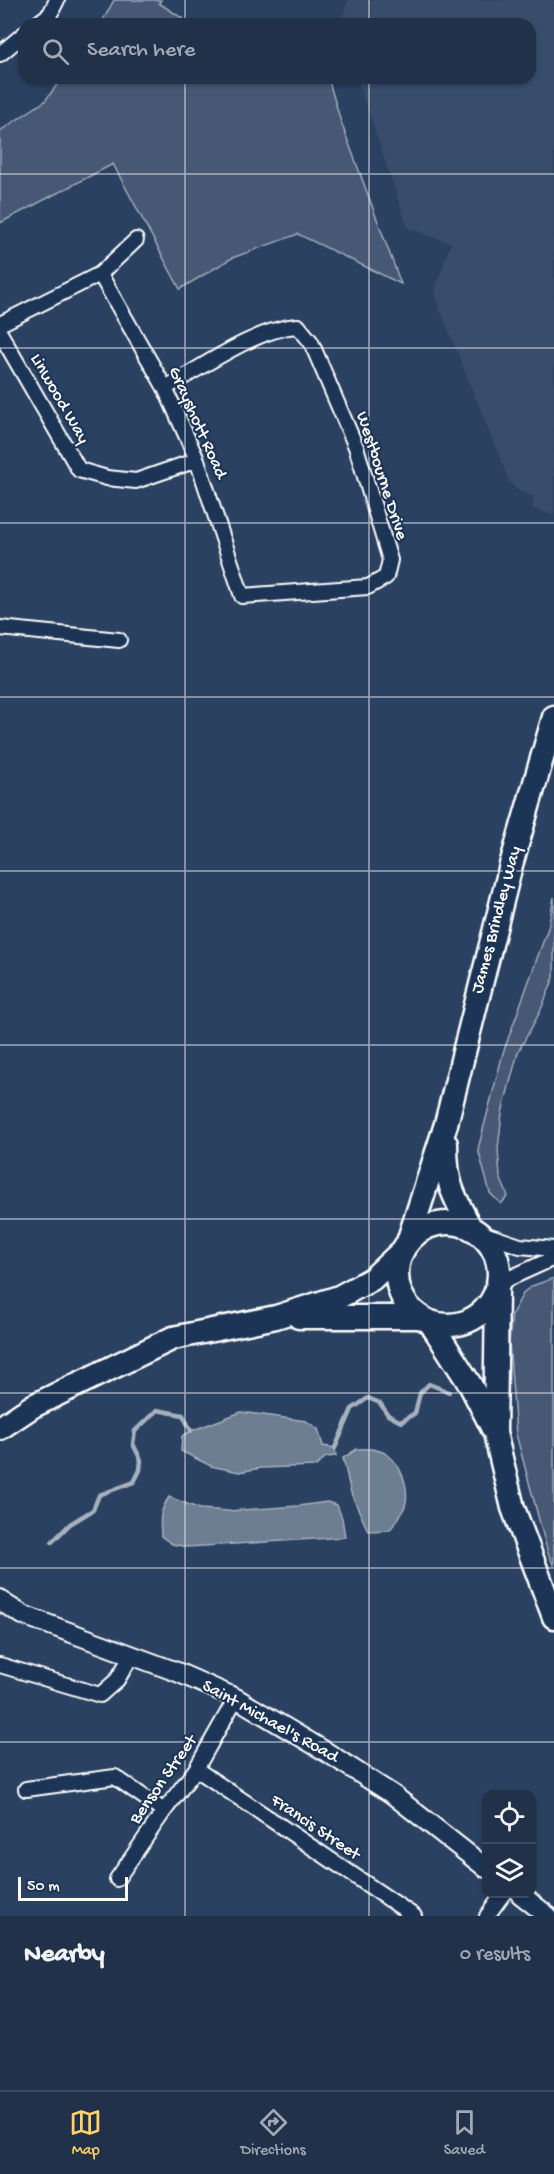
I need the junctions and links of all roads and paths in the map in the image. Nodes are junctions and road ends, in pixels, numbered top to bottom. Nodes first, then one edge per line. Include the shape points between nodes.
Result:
1 (57, 0) edge
2 (45, 18) edge
3 (18, 39) edge
4 (0, 54) edge
5 (135, 240) dead end
6 (100, 274) junction
7 (0, 324) edge
8 (0, 333) edge
9 (165, 388) junction
10 (197, 460) junction
11 (242, 596) joint
12 (0, 628) edge
13 (119, 640) dead end
14 (554, 717) edge
15 (446, 1124) junction
16 (474, 1230) junction
17 (405, 1246) junction
18 (554, 1249) edge
19 (554, 1258) edge
20 (498, 1287) junction
21 (276, 1317) junction
22 (425, 1319) junction
23 (8, 1423) edge
24 (495, 1432) junction
25 (0, 1441) edge
26 (0, 1599) edge
27 (554, 1617) edge
28 (132, 1655) junction
29 (0, 1665) edge
30 (236, 1698) junction
31 (196, 1769) junction
32 (26, 1789) dead end
33 (164, 1811) junction
34 (482, 1865) edge
35 (117, 1879) dead end
36 (500, 1898) edge
37 (526, 1898) edge
38 (414, 1916) edge
39 (487, 1916) edge
40 (548, 1916) edge

1 - 2 street
3 - 4 street
5 - 6 street
6 - 7 street
6 - 9 street, Grayshott Road
8 - 10 street, Linwood Way via 79,470 107,478 136,480
9 - 10 street, Grayshott Road
9 - 11 street, Westbourne Drive via 246,342 285,326 298,326 311,342 356,447 390,560 386,577 368,587
10 - 11 street, Grayshott Road
12 - 13 street
14 - 15 main road, James Brindley Way via 511,865
15 - 16 main road, James Brindley Way via 446,1170 451,1193
15 - 17 main road, James Brindley Way
16 - 17 main road via 456,1223 439,1223 420,1231
16 - 18 street via 520,1246
16 - 20 main road via 490,1245 498,1261
17 - 21 main road via 372,1279 339,1297
17 - 22 main road via 397,1280 402,1297
19 - 20 street
20 - 22 main road via 491,1302 469,1321 450,1325
20 - 24 main road
21 - 22 main road
21 - 23 main road via 173,1338 33,1406
22 - 24 main road via 471,1386
23 - 25 main road
24 - 27 main road via 513,1508
26 - 28 street, Saint Michael's Road via 23,1615
28 - 29 street via 117,1680 100,1695
28 - 30 street, Saint Michael's Road
30 - 31 street, Benson Street
30 - 34 street, Saint Michael's Road via 392,1794
31 - 33 street, Benson Street
31 - 38 street, Francis Street
32 - 33 street via 116,1777
33 - 35 street, Benson Street
36 - 39 street
37 - 40 street

